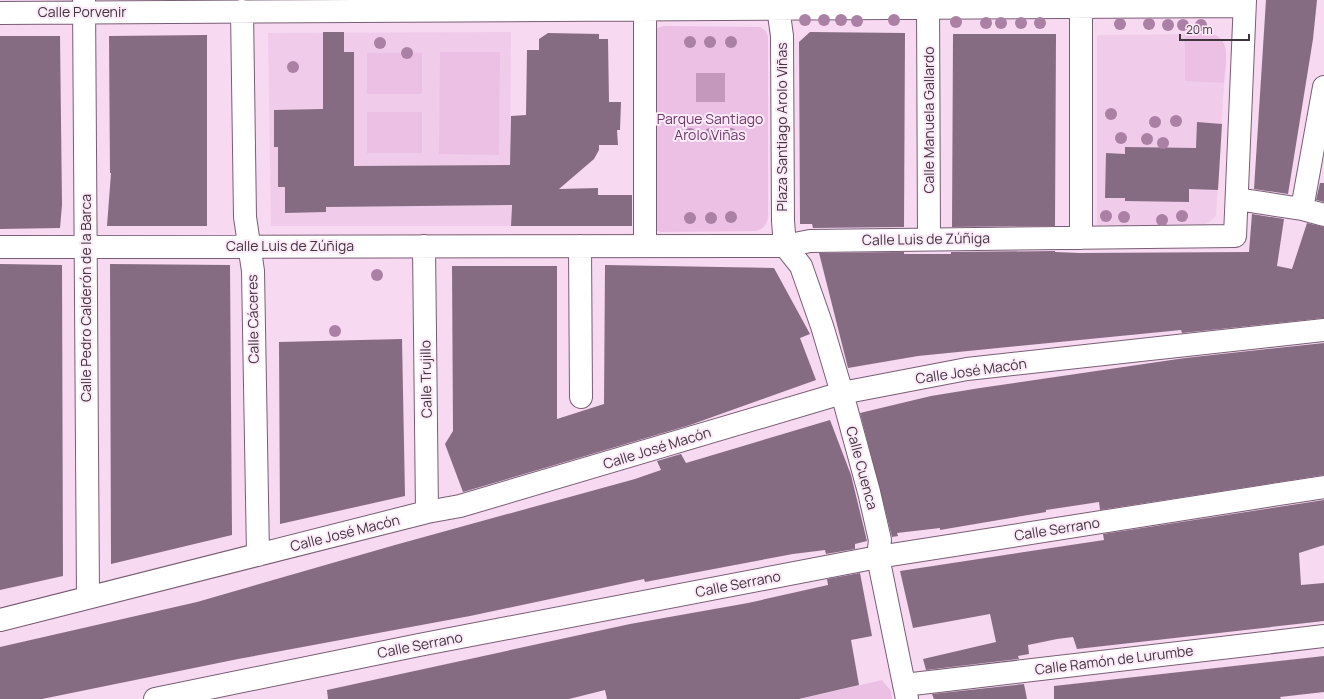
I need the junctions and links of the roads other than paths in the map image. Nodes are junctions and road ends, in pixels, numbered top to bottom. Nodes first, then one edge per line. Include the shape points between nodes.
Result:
1 (1081, 3) edge
2 (1244, 3) edge
3 (736, 4) edge
4 (778, 4) edge
5 (928, 4) edge
6 (426, 5) edge
7 (579, 5) edge
8 (84, 6) edge
9 (272, 6) edge
10 (236, 7) edge
11 (645, 9) junction
12 (0, 13) edge
13 (1324, 87) edge
14 (1237, 199) junction
15 (1302, 209) junction
16 (1324, 215) edge
17 (1081, 238) junction
18 (930, 240) junction
19 (250, 246) junction
20 (424, 246) junction
21 (580, 246) junction
22 (646, 246) junction
23 (785, 246) junction
24 (0, 247) edge
25 (86, 247) junction
26 (1324, 330) edge
27 (842, 393) junction
28 (580, 397) dead end
29 (1324, 487) edge
30 (427, 512) junction
31 (258, 555) junction
32 (878, 557) junction
33 (88, 597) junction
34 (0, 620) edge
35 (1324, 636) edge
36 (906, 692) edge
37 (155, 699) edge

1 - 2 street, Calle Porvenir
1 - 5 street, Calle Porvenir
1 - 17 street
2 - 14 street
3 - 4 street, Calle Porvenir
3 - 11 street, Calle Porvenir
4 - 5 street, Calle Porvenir
4 - 23 street, Plaza Santiago Arolo Viñas via 782,36
5 - 18 street, Calle Manuela Gallardo
6 - 7 street, Calle Porvenir
6 - 9 street, Calle Porvenir
7 - 11 street, Calle Porvenir
8 - 10 street, Calle Porvenir
8 - 12 street, Calle Porvenir
8 - 25 street, Calle Pedro Calderón de la Barca
9 - 10 street, Calle Porvenir
10 - 19 street, Calle Cáceres via 245,217
11 - 22 street
13 - 15 street
14 - 15 street
14 - 17 street, Calle Luis de Zúñiga via 1235,236
15 - 16 street
17 - 18 street, Calle Luis de Zúñiga
18 - 23 street, Calle Luis de Zúñiga via 810,241
19 - 20 street, Calle Luis de Zúñiga
19 - 25 street, Calle Luis de Zúñiga
19 - 31 street, Calle Cáceres via 253,271
20 - 21 street, Calle Luis de Zúñiga
20 - 30 street, Calle Trujillo
21 - 22 street, Calle Luis de Zúñiga
21 - 28 street
22 - 23 street, Calle Luis de Zúñiga
23 - 27 street, Calle Cuenca via 801,266
24 - 25 street, Calle Luis de Zúñiga
25 - 33 street, Calle Pedro Calderón de la Barca
26 - 27 street, Calle José Macón via 967,369
27 - 30 street, Calle José Macón via 494,497
27 - 32 street, Calle Cuenca via 874,512 880,540
29 - 32 street, Calle Serrano
30 - 31 street, Calle José Macón
31 - 33 street, Calle José Macón
32 - 36 street, Calle Cuenca
32 - 37 street, Calle Serrano via 419,644
33 - 34 street, Calle José Macón
35 - 36 street, Calle Ramón de Lurumbe

